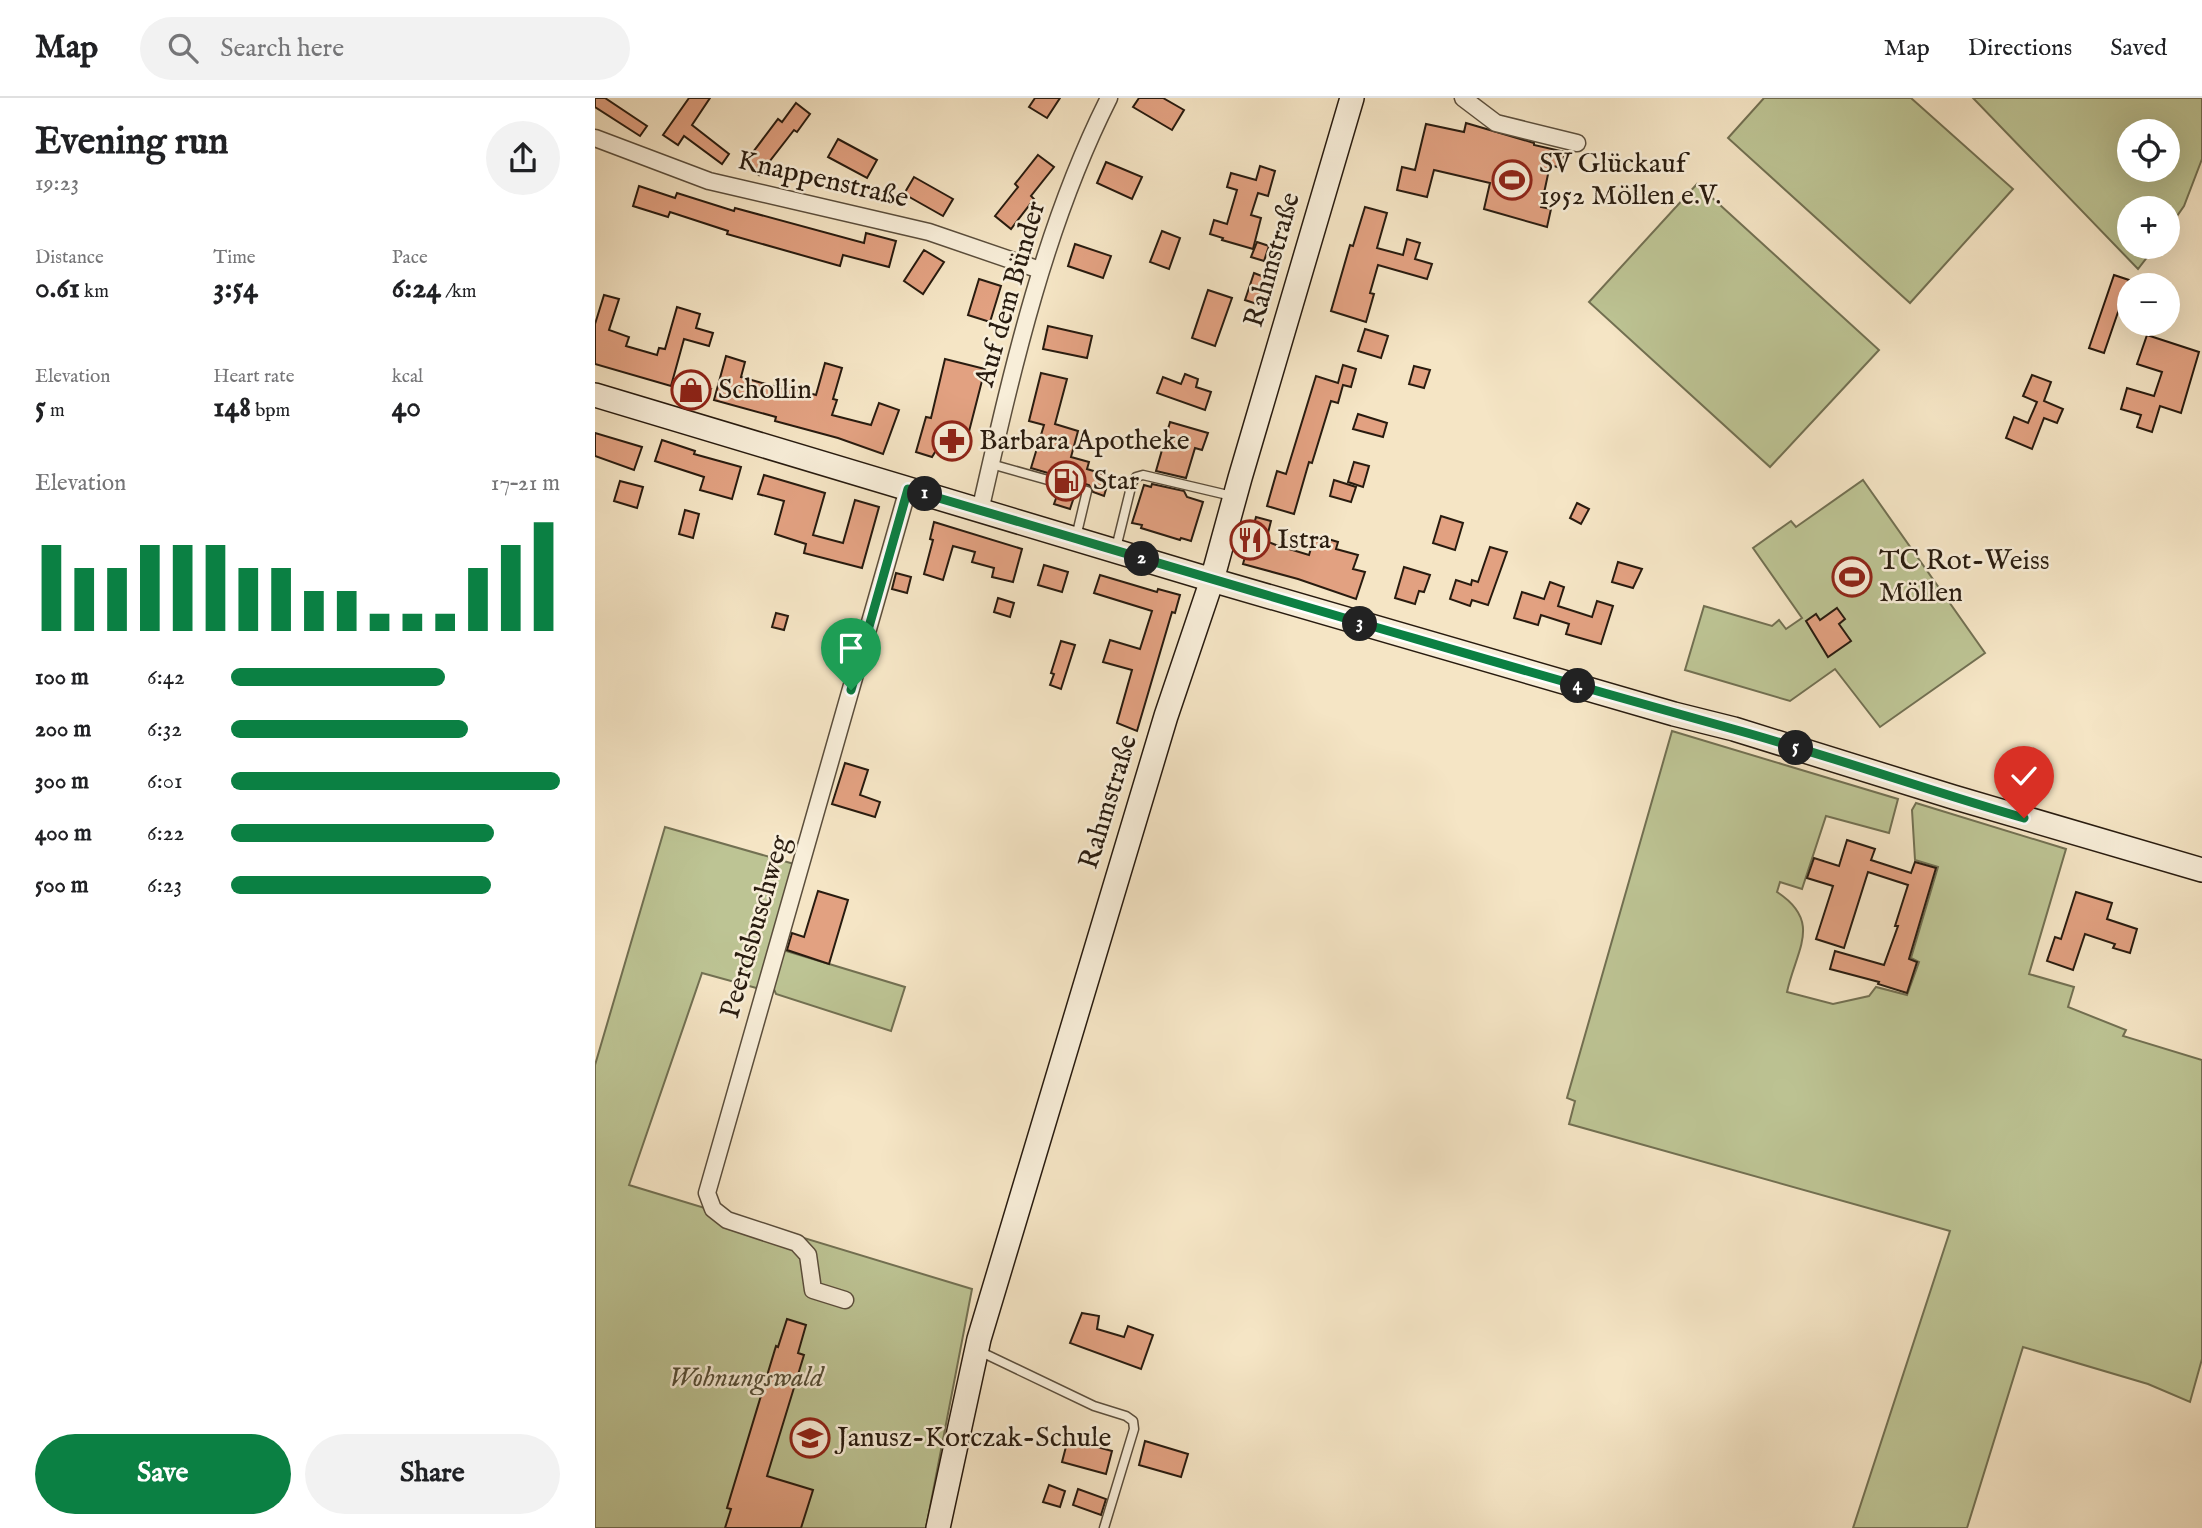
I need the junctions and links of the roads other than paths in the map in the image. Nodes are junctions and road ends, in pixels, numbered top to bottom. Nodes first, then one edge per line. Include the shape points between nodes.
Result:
1 (1109, 98) edge
2 (1352, 98) edge
3 (1463, 98) edge
4 (595, 138) edge
5 (1577, 144) dead end
6 (1040, 270) junction
7 (595, 395) edge
8 (991, 464) junction
9 (908, 489) junction
10 (1235, 496) junction
11 (980, 511) junction
12 (1075, 540) junction
13 (1115, 551) junction
14 (1212, 580) junction
15 (2202, 870) edge
16 (845, 1300) dead end
17 (976, 1350) junction
18 (938, 1528) edge
19 (1104, 1528) edge

1 - 6 street, Auf dem Bünder via 1079,163
2 - 10 main road, Rahmstraße
3 - 5 street via 1496,123
4 - 6 street, Knappenstraße via 709,181 929,232
6 - 8 street, Auf dem Bünder
7 - 9 main road
8 - 11 street, Auf dem Bünder
8 - 12 lane via 1087,491
9 - 11 main road
9 - 16 street, Peerdsbuschweg via 707,1193 713,1209 727,1220 797,1243 808,1255 813,1290
10 - 13 lane via 1136,477
10 - 14 main road, Rahmstraße
11 - 12 main road
12 - 13 main road
13 - 14 main road
14 - 15 main road via 1734,729
14 - 17 main road, Rahmstraße via 1166,716
17 - 18 main road, Rahmstraße
17 - 19 lane via 1133,1421

